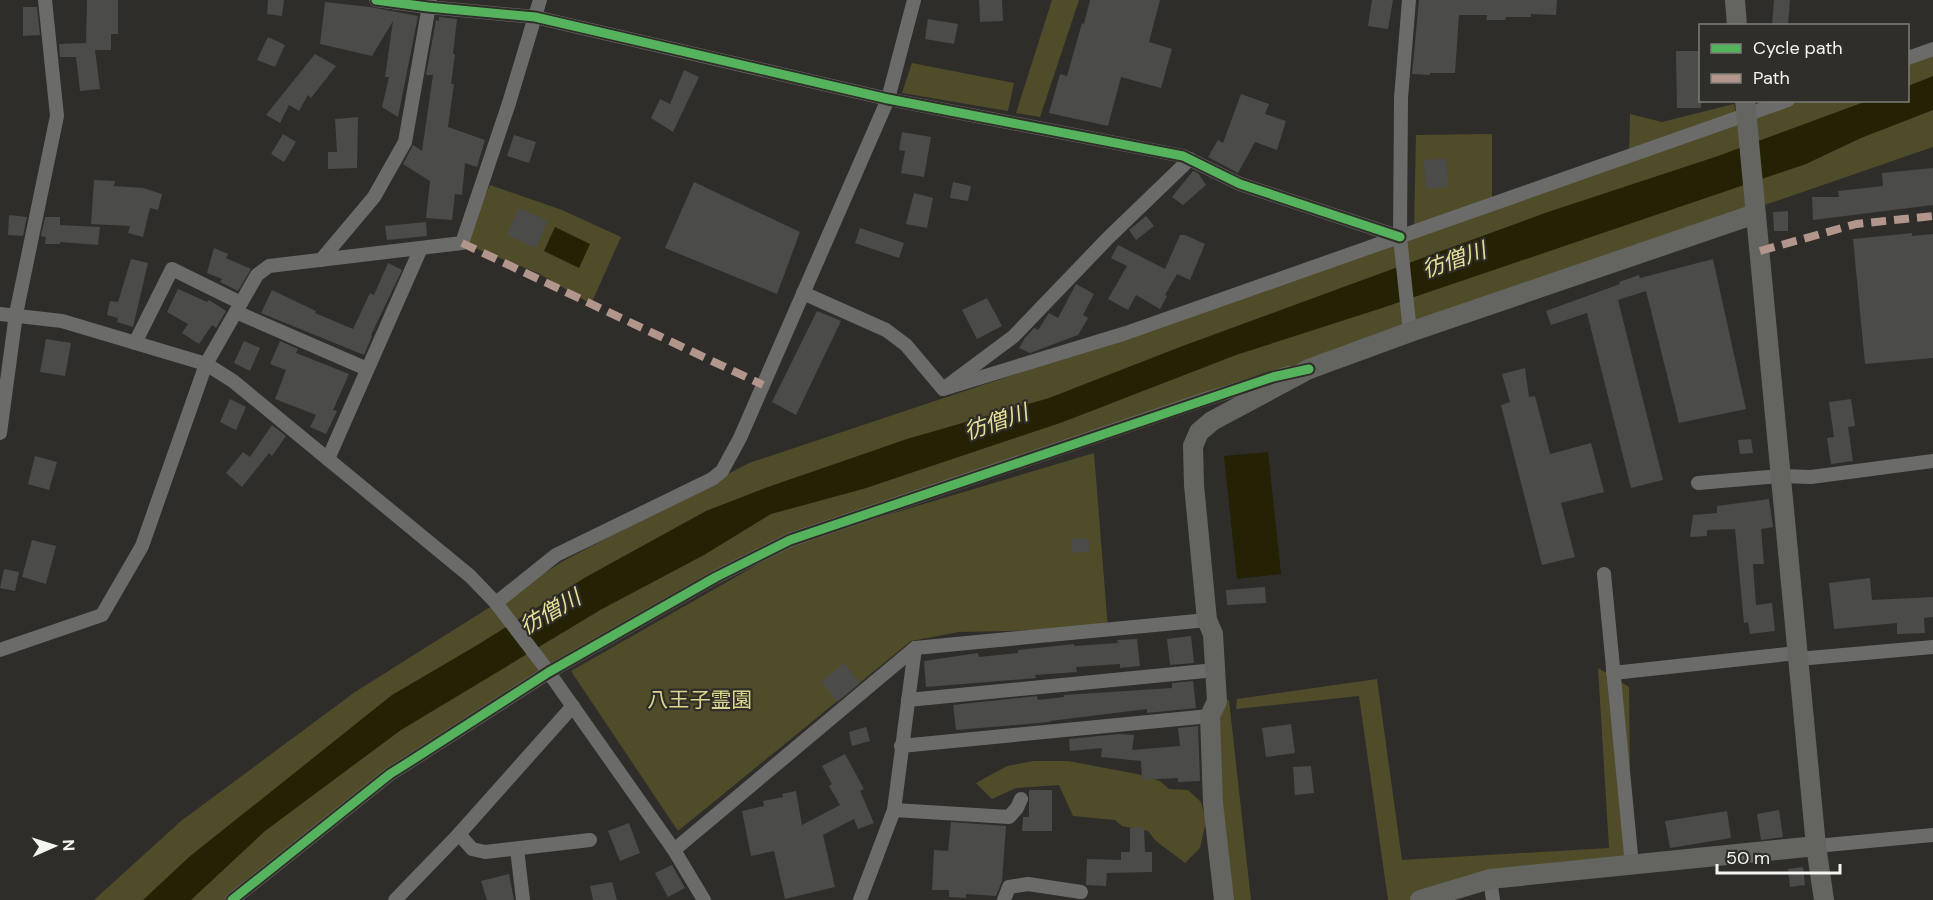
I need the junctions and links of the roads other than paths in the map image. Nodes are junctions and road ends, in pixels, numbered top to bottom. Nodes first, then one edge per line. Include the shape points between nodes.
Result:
1 (45, 0) edge
2 (376, 0) edge
3 (540, 0) edge
4 (914, 0) edge
5 (1409, 0) edge
6 (1735, 0) edge
7 (429, 4) edge
8 (535, 17) junction
9 (1737, 24) edge
10 (1933, 49) edge
11 (1909, 58) edge
12 (888, 99) junction
13 (1777, 102) edge
14 (1745, 108) edge
15 (1190, 159) junction
16 (1754, 210) junction
17 (1401, 240) junction
18 (421, 248) junction
19 (321, 260) junction
20 (803, 293) junction
21 (238, 307) junction
22 (0, 314) edge
23 (16, 314) junction
24 (1410, 332) junction
25 (135, 343) junction
26 (206, 364) junction
27 (368, 369) junction
28 (1309, 369) junction
29 (943, 389) junction
30 (0, 433) edge
31 (328, 459) junction
32 (1933, 461) edge
33 (1781, 476) junction
34 (1698, 483) dead end
35 (1604, 574) dead end
36 (496, 603) junction
37 (1207, 620) junction
38 (1933, 647) edge
39 (915, 648) junction
40 (0, 650) edge
41 (1797, 656) junction
42 (547, 669) junction
43 (1215, 670) junction
44 (1613, 673) junction
45 (908, 700) junction
46 (573, 706) junction
47 (1210, 716) junction
48 (901, 746) junction
49 (1021, 799) dead end
50 (894, 810) junction
51 (459, 834) junction
52 (1933, 835) edge
53 (590, 840) dead end
54 (1816, 846) junction
55 (517, 849) junction
56 (674, 850) junction
57 (1632, 865) junction
58 (1490, 879) junction
59 (1081, 892) dead end
60 (232, 900) edge
61 (395, 900) edge
62 (524, 900) edge
63 (704, 900) edge
64 (846, 900) edge
65 (859, 900) edge
66 (1004, 900) edge
67 (1224, 900) edge
68 (1420, 900) edge
69 (1493, 900) edge
70 (1824, 900) edge

1 - 23 street via 57,116
2 - 7 street
3 - 8 street
4 - 12 street
5 - 17 street via 1401,98
6 - 9 street
7 - 8 street
7 - 19 street via 405,142 374,197
8 - 12 street
8 - 18 street via 462,243
10 - 11 street
12 - 15 street
12 - 20 street
13 - 14 street
14 - 16 street
14 - 17 street
15 - 17 street via 1240,184
15 - 29 street via 1014,336
16 - 24 street
16 - 33 street
17 - 24 street
17 - 29 street via 1126,333
18 - 19 street
18 - 27 street
19 - 21 street via 269,266 257,275
20 - 29 street via 886,330 906,345
20 - 36 street via 722,471 556,555
21 - 25 street via 172,269
21 - 26 street
21 - 27 street
22 - 23 street
23 - 25 street via 62,321
23 - 30 street
24 - 28 street
25 - 26 street
26 - 31 street via 233,381
26 - 40 street via 142,546 102,615
27 - 31 street
28 - 37 street via 1212,421 1199,432 1193,446
28 - 42 street via 1250,384 790,540
31 - 36 street via 470,576
32 - 33 street via 1812,477
33 - 34 street
33 - 41 street
35 - 44 street
36 - 42 street
37 - 39 street
37 - 43 street via 1214,634
38 - 41 street
39 - 45 street
39 - 56 street
41 - 44 street
41 - 54 street
42 - 46 street
42 - 60 street via 390,774
43 - 45 street
43 - 47 street via 1217,700
44 - 57 street
45 - 48 street
46 - 51 street
46 - 56 street
47 - 48 street
47 - 67 street via 1213,803
48 - 50 street
49 - 50 street via 1009,817
50 - 65 street
51 - 55 street via 472,849
51 - 61 street
52 - 54 street
53 - 55 street
54 - 57 street
54 - 70 street
55 - 62 street
56 - 63 street
57 - 58 street
58 - 68 street
58 - 69 street
59 - 66 street via 1028,884 1009,887
64 - 65 street

